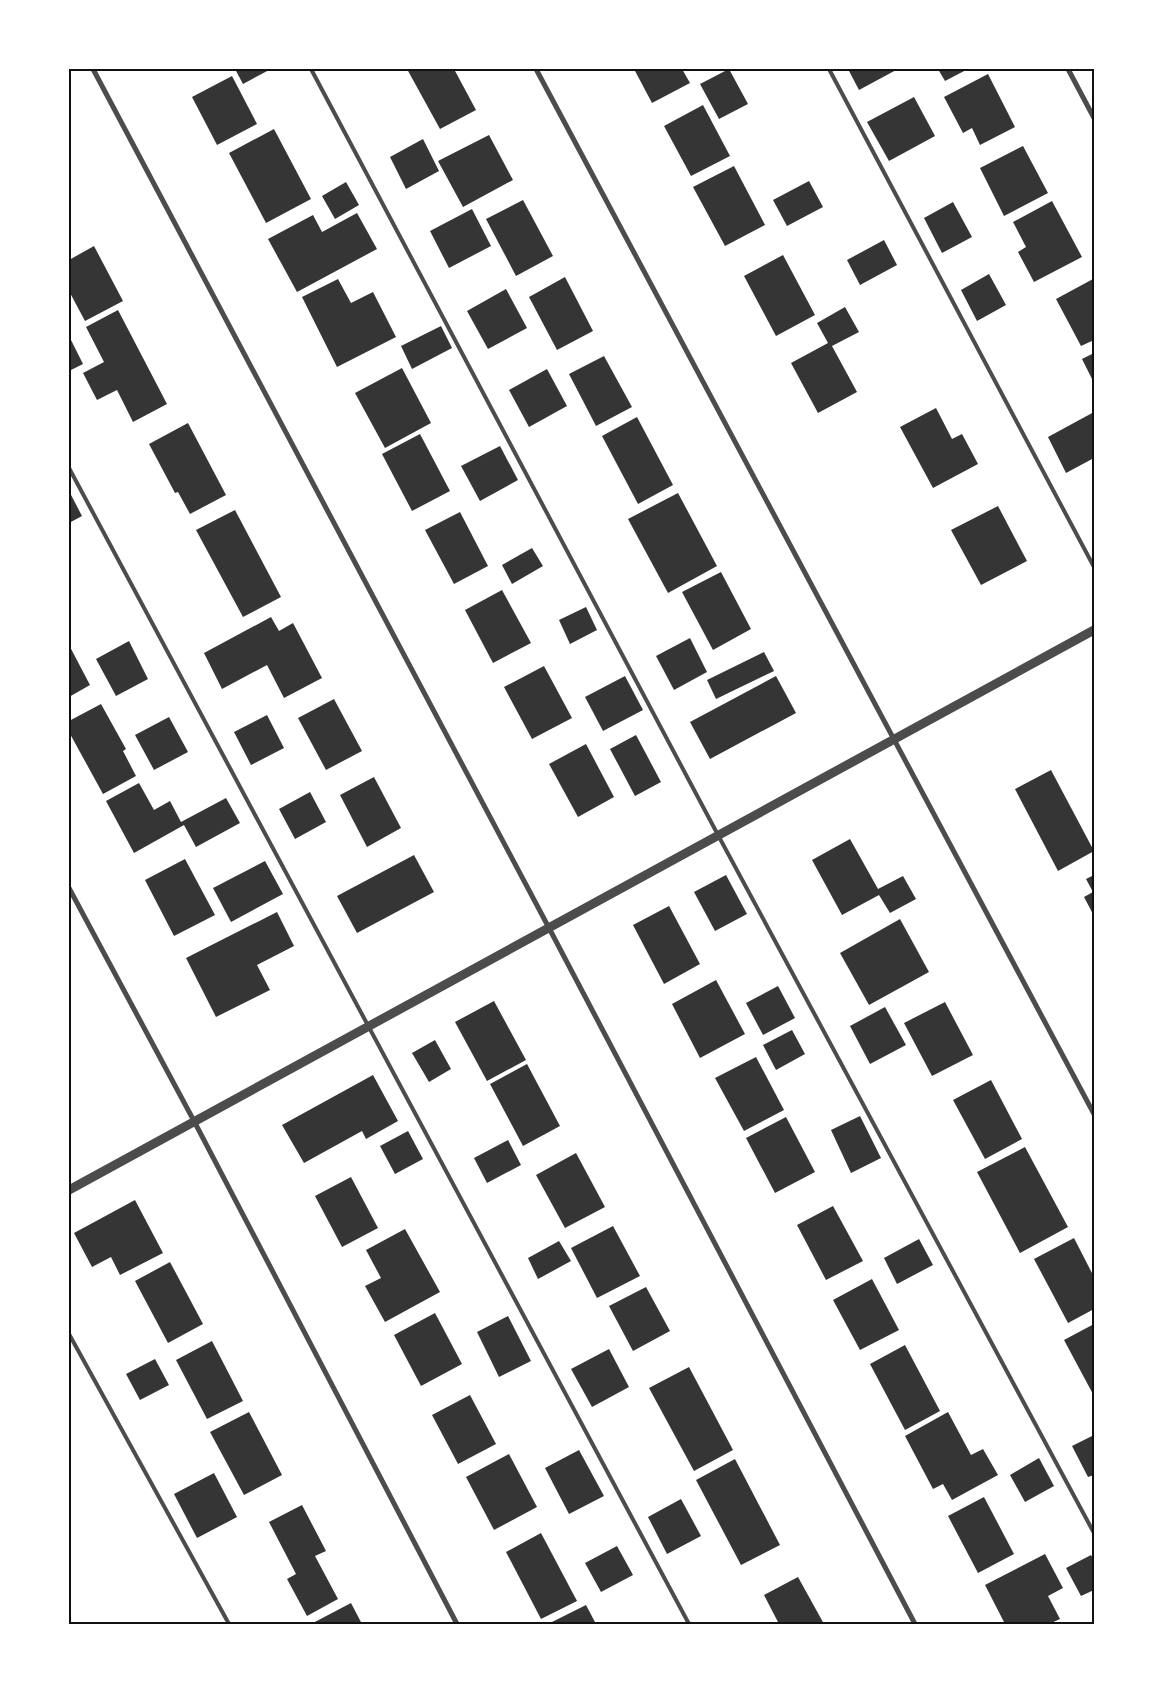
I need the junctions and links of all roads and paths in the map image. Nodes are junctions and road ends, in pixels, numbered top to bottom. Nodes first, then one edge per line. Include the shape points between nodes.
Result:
1 (93, 69) edge
2 (311, 69) edge
3 (536, 69) edge
4 (829, 69) edge
5 (1068, 69) edge
6 (1094, 118) edge
7 (69, 468) edge
8 (1094, 567) edge
9 (1094, 630) edge
10 (895, 738) junction
11 (718, 835) junction
12 (69, 888) edge
13 (550, 928) junction
14 (368, 1026) junction
15 (1094, 1114) edge
16 (194, 1121) junction
17 (69, 1190) edge
18 (69, 1334) edge
19 (1094, 1533) edge
20 (229, 1624) edge
21 (457, 1624) edge
22 (689, 1624) edge
23 (915, 1624) edge

1 - 13 street
2 - 11 lane
3 - 10 street
4 - 8 lane
5 - 6 street
7 - 14 lane
9 - 10 street
10 - 11 street
10 - 15 street
11 - 13 street
11 - 19 lane
12 - 16 street
13 - 14 street
13 - 23 street
14 - 16 street
14 - 22 lane
16 - 17 street
16 - 21 street
18 - 20 lane

